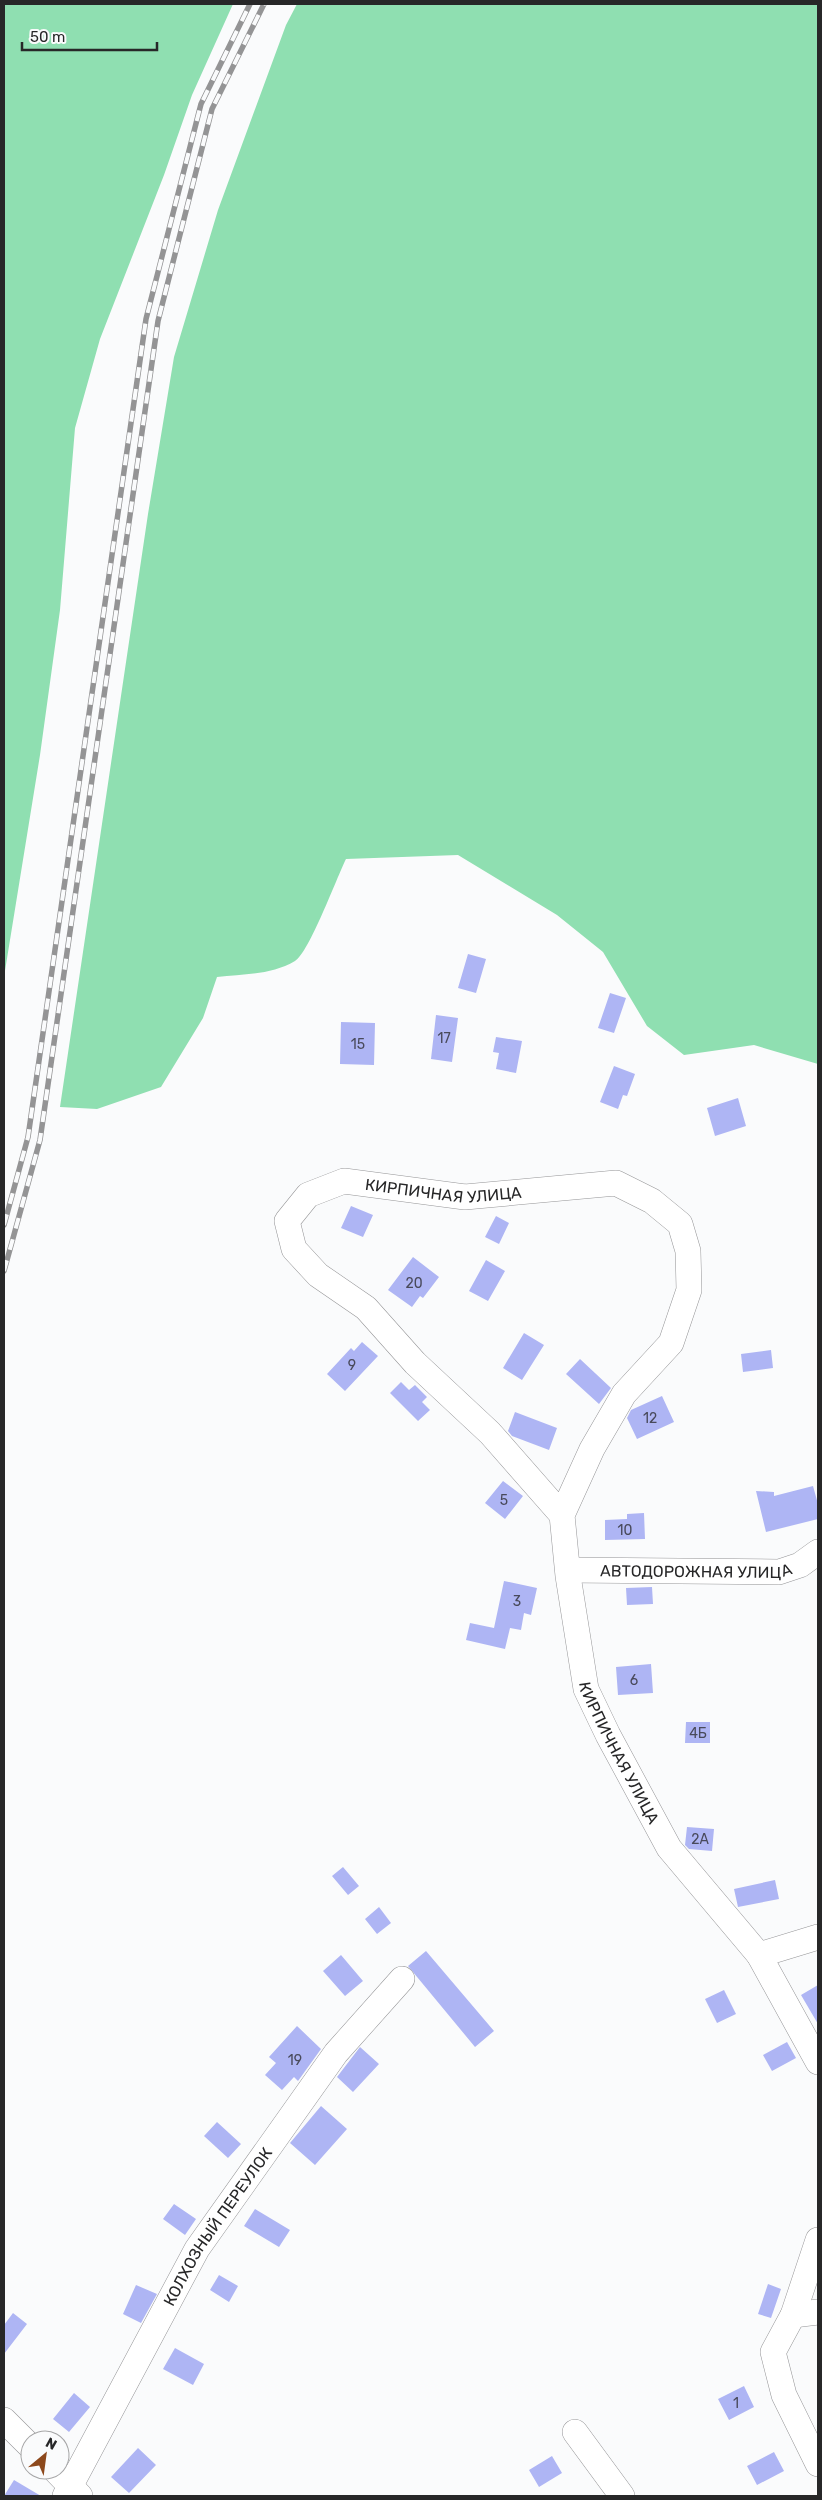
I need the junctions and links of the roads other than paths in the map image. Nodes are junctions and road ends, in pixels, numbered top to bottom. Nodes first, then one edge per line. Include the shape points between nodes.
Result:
1 (562, 1515) junction
2 (818, 1552) edge
3 (568, 1570) junction
4 (818, 1937) edge
5 (759, 1955) junction
6 (402, 1978) dead end
7 (818, 2062) edge
8 (818, 2240) edge
9 (818, 2312) edge
10 (793, 2315) junction
11 (4, 2420) edge
12 (574, 2432) dead end
13 (20, 2436) edge
14 (818, 2464) edge
15 (68, 2487) edge
16 (622, 2496) edge

1 - 1 street, КИРПИЧНАЯ УЛИЦА via 592,1448 624,1394 671,1343 689,1290 688,1251 680,1224 652,1201 616,1183 464,1197 344,1182 308,1195 288,1221 294,1249 318,1275 366,1308 416,1363 490,1433
1 - 3 street, КИРПИЧНАЯ УЛИЦА
2 - 3 street, АВТОДОРОЖНАЯ УЛИЦА via 800,1565 779,1572
3 - 5 street, КИРПИЧНАЯ УЛИЦА via 586,1689 608,1735 669,1848
4 - 5 street
5 - 7 street, КИРПИЧНАЯ УЛИЦА
6 - 15 street, КОЛХОЗНЫЙ ПЕРЕУЛОК via 336,2053 197,2249
8 - 10 street
9 - 10 street
10 - 14 street via 773,2352 784,2395
11 - 13 street
12 - 16 street

